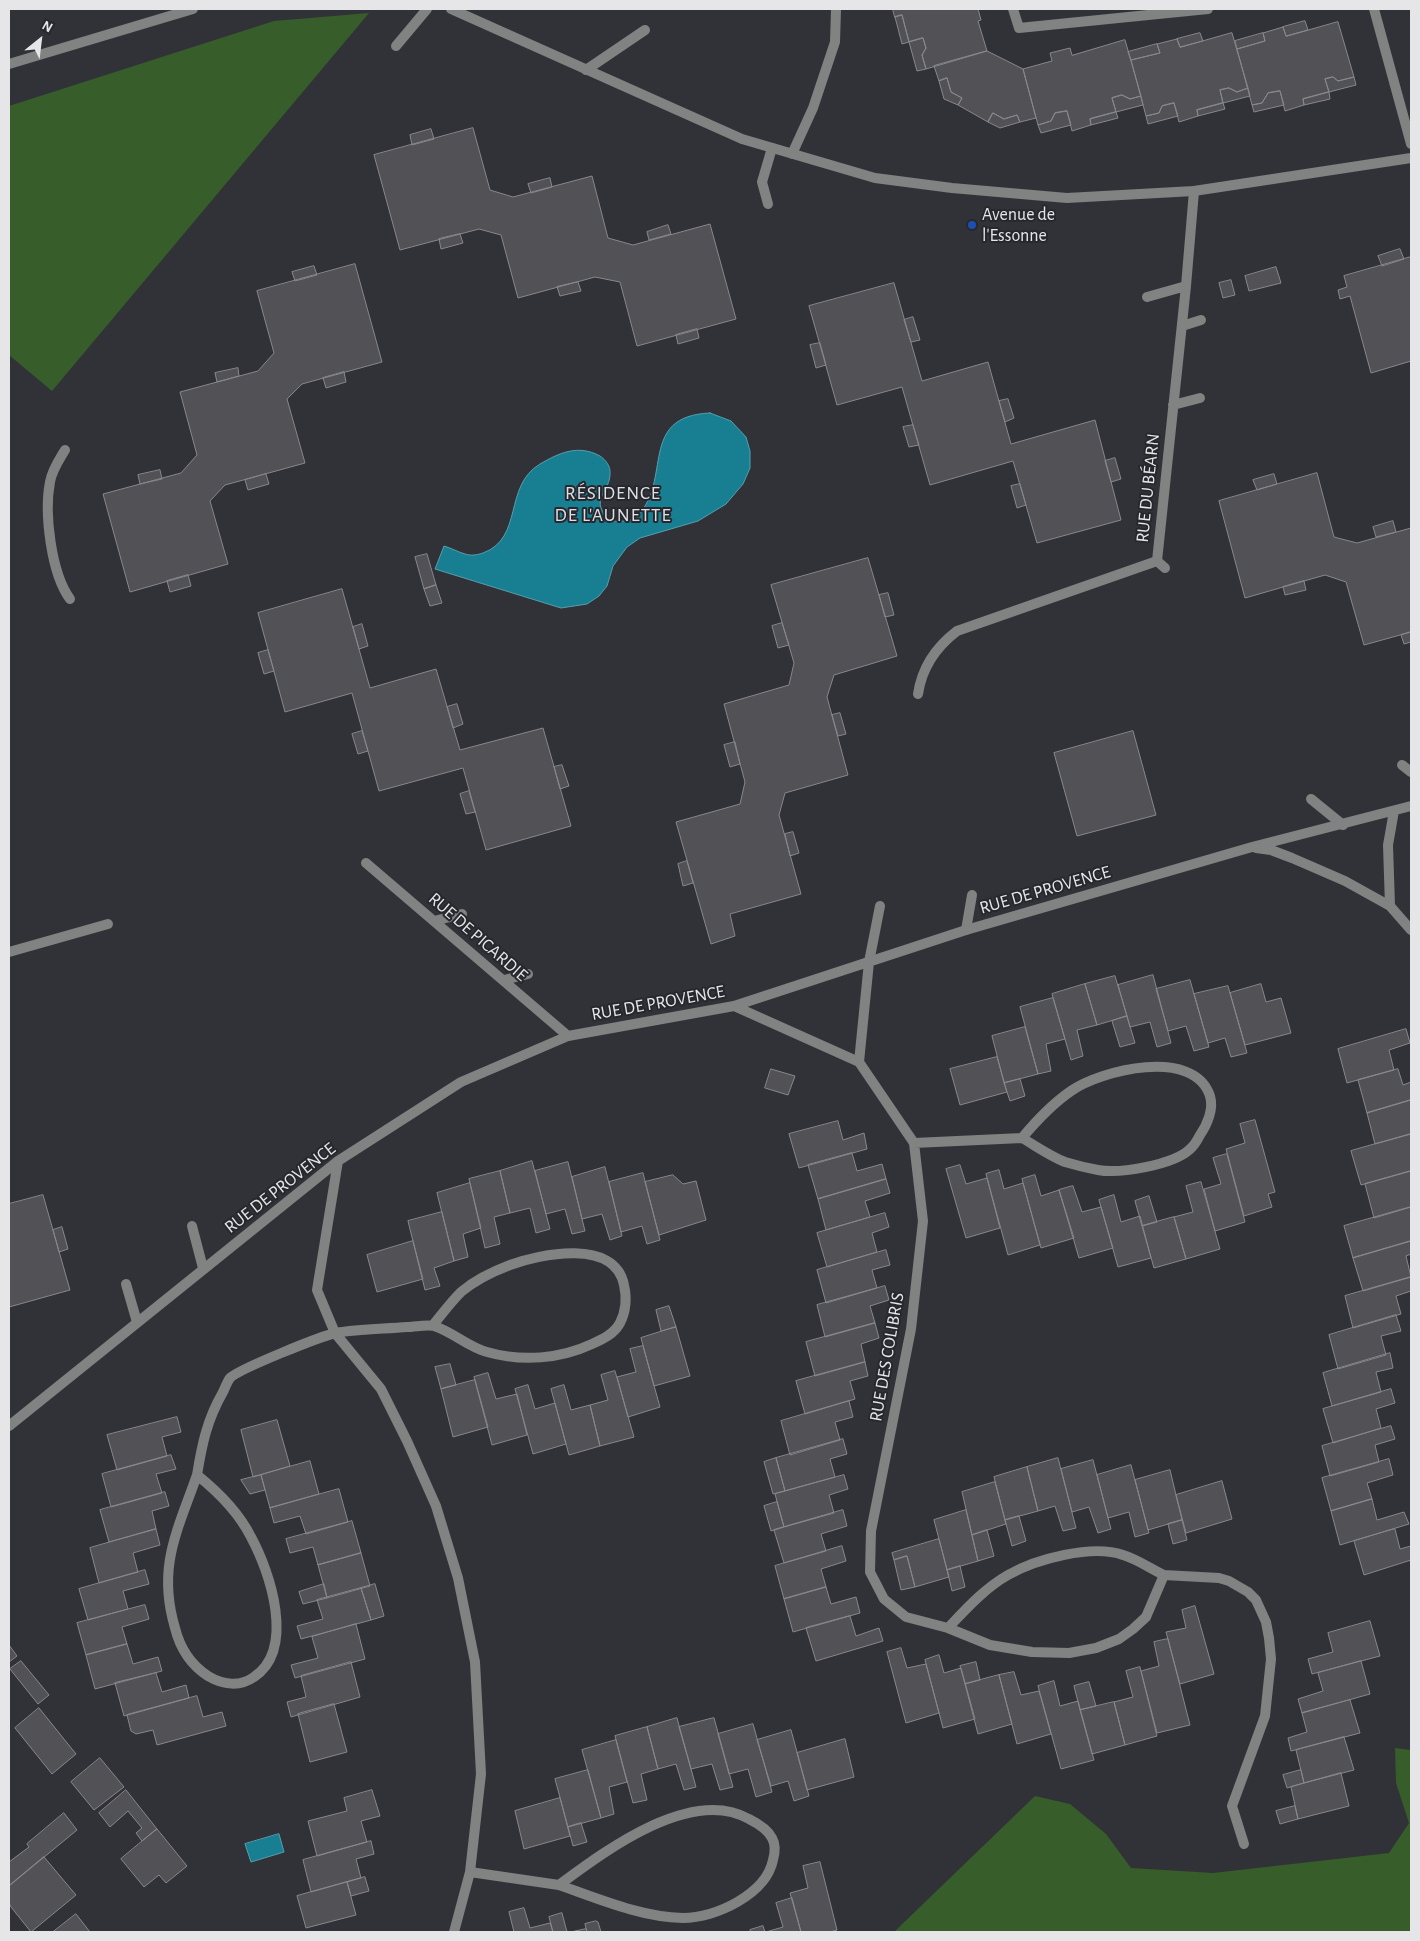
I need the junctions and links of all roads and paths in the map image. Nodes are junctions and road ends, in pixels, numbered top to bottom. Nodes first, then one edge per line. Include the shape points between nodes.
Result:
1 (193, 9) edge
2 (427, 9) edge
3 (836, 9) edge
4 (1013, 9) edge
5 (1208, 9) edge
6 (1374, 9) edge
7 (458, 10) edge
8 (645, 30) dead end
9 (396, 46) dead end
10 (9, 64) edge
11 (586, 70) junction
12 (1411, 144) edge
13 (772, 148) junction
14 (792, 154) junction
15 (1411, 158) edge
16 (1194, 191) junction
17 (768, 204) dead end
18 (1186, 286) junction
19 (1147, 297) dead end
20 (1201, 320) dead end
21 (1182, 326) junction
22 (1178, 361) junction
23 (1166, 365) dead end
24 (1200, 398) dead end
25 (1173, 405) junction
26 (65, 450) dead end
27 (1157, 561) junction
28 (1165, 568) dead end
29 (70, 600) dead end
30 (918, 694) dead end
31 (1402, 765) dead end
32 (1411, 772) edge
33 (1311, 799) dead end
34 (1411, 806) edge
35 (1394, 811) junction
36 (1343, 825) junction
37 (1252, 847) junction
38 (366, 863) dead end
39 (972, 895) dead end
40 (880, 906) dead end
41 (1390, 906) junction
42 (462, 914) dead end
43 (434, 921) junction
44 (108, 924) dead end
45 (966, 930) junction
46 (1411, 930) edge
47 (9, 952) edge
48 (869, 962) junction
49 (528, 974) dead end
50 (504, 980) junction
51 (734, 1006) junction
52 (568, 1036) junction
53 (859, 1062) junction
54 (1022, 1138) junction
55 (914, 1143) junction
56 (338, 1161) junction
57 (192, 1226) dead end
58 (203, 1268) junction
59 (126, 1284) dead end
60 (137, 1322) junction
61 (433, 1325) junction
62 (334, 1333) junction
63 (9, 1426) edge
64 (197, 1475) junction
65 (1164, 1576) junction
66 (948, 1628) junction
67 (1244, 1844) dead end
68 (470, 1872) junction
69 (559, 1885) junction
70 (454, 1932) edge

1 - 10 street
2 - 9 street
3 - 14 street via 836,42 813,108
4 - 5 street via 1019,28
6 - 12 street
7 - 11 street
8 - 11 street
11 - 13 street
13 - 14 street
13 - 17 street via 762,182
14 - 16 street via 875,178 952,188 1066,198
15 - 16 street
16 - 18 street, RUE DU BÉARN
18 - 19 street
18 - 21 street, RUE DU BÉARN
20 - 21 street
21 - 22 street, RUE DU BÉARN
22 - 23 street
22 - 25 street, RUE DU BÉARN
24 - 25 street
25 - 27 street, RUE DU BÉARN
26 - 29 street via 50,483 49,515 58,570
27 - 28 street
27 - 30 street, RUE DU BÉARN via 957,630 927,664
31 - 32 street
33 - 36 street
34 - 35 street, RUE DE PROVENCE
35 - 36 street, RUE DE PROVENCE
35 - 41 street via 1388,845
36 - 37 street, RUE DE PROVENCE
37 - 41 street via 1292,858
37 - 45 street, RUE DE PROVENCE
38 - 43 street, RUE DE PICARDIE
39 - 45 street
40 - 48 street
41 - 46 street
42 - 43 street
43 - 50 street, RUE DE PICARDIE
44 - 47 street
45 - 48 street, RUE DE PROVENCE
48 - 51 street, RUE DE PROVENCE
48 - 53 street
49 - 50 street
50 - 52 street, RUE DE PICARDIE
51 - 52 street, RUE DE PROVENCE
51 - 53 street
52 - 56 street, RUE DE PROVENCE via 461,1082
53 - 55 street, RUE DES COLIBRIS
54 - 54 street via 1064,1161 1099,1170 1147,1167 1189,1150 1208,1123 1210,1097 1195,1076 1179,1069 1146,1067 1106,1074 1072,1090 1044,1112
54 - 55 street
55 - 66 street, RUE DES COLIBRIS via 923,1221 912,1329 870,1531 870,1572 884,1599 906,1617
56 - 58 street, RUE DE PROVENCE
56 - 62 street via 317,1290
57 - 58 street
58 - 60 street, RUE DE PROVENCE
59 - 60 street
60 - 63 street, RUE DE PROVENCE
61 - 61 street via 474,1347 498,1355 536,1358 569,1353 610,1335 618,1326 626,1300 624,1280 610,1263 595,1255 580,1252 543,1256 510,1265 462,1291
61 - 62 street
62 - 64 street via 265,1360 231,1378 203,1438
62 - 68 street via 381,1389 408,1441 436,1506 458,1578 475,1662 481,1774
64 - 64 street via 170,1551 169,1608 182,1649 195,1665 228,1685 253,1678 265,1668 277,1635 276,1608 251,1536 210,1485
65 - 66 street via 1123,1554 1089,1552 1052,1558 1008,1575 980,1596
65 - 66 street, RUE DES COLIBRIS via 1146,1617 1119,1639 1096,1648 1060,1654 1011,1649 990,1645
65 - 67 street via 1229,1581 1256,1600 1266,1622 1270,1659 1265,1716 1232,1806
68 - 69 street
68 - 70 street
69 - 69 street via 637,1911 694,1917 724,1908 758,1887 771,1870 773,1840 756,1823 731,1811 688,1813 647,1827 602,1853

